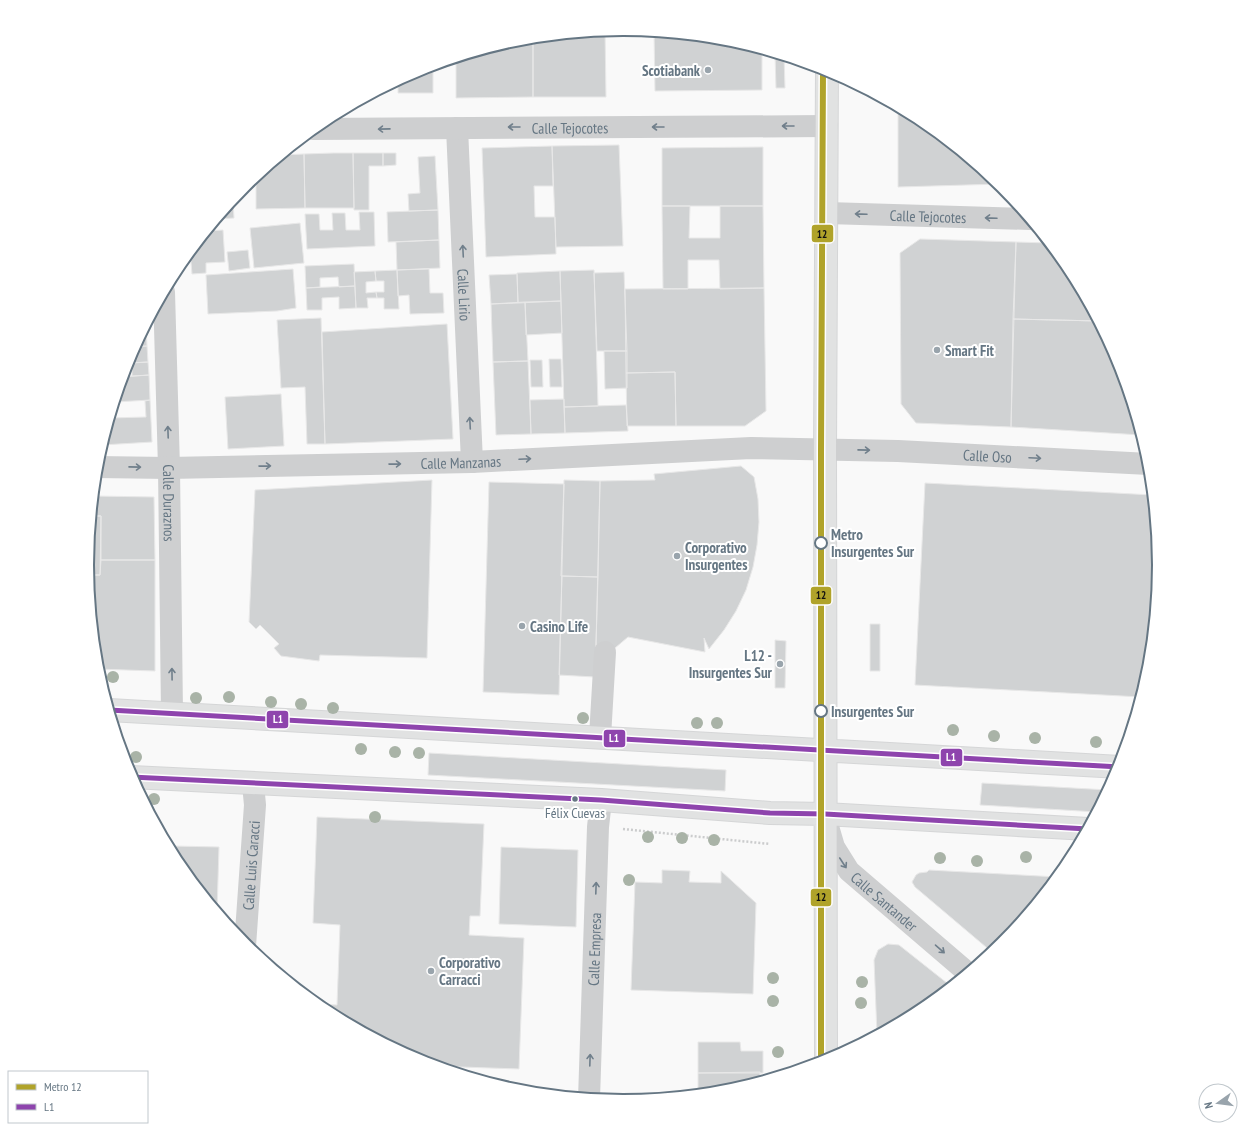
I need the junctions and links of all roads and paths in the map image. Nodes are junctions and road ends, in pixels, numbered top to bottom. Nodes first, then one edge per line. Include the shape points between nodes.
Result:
1 (827, 76) edge
2 (827, 126) junction
3 (326, 127) edge
4 (457, 128) junction
5 (827, 213) junction
6 (1023, 219) edge
7 (164, 301) edge
8 (825, 449) junction
9 (472, 462) junction
10 (1142, 464) edge
11 (103, 467) edge
12 (169, 468) junction
13 (605, 652) dead end
14 (114, 710) edge
15 (172, 713) junction
16 (600, 737) junction
17 (825, 750) junction
18 (1113, 767) edge
19 (138, 777) edge
20 (253, 784) junction
21 (601, 800) junction
22 (824, 814) junction
23 (598, 827) junction
24 (1083, 829) edge
25 (770, 844) dead end
26 (246, 937) edge
27 (965, 970) edge
28 (826, 1055) edge
29 (589, 1094) edge

1 - 2 main road
2 -> 4 street, Calle Tejocotes
2 - 5 main road
4 -> 3 street, Calle Tejocotes
9 -> 4 street, Calle Lirio
6 -> 5 street, Calle Tejocotes
5 - 8 main road
12 -> 7 street, Calle Duraznos
9 -> 8 street, Calle Manzanas via 751,448
8 -> 10 street, Calle Oso via 898,450
8 - 17 main road
12 -> 9 street, Calle Manzanas
11 -> 12 street, Calle Manzanas
15 -> 12 street, Calle Duraznos
13 - 16 street
14 - 15 main road
15 - 16 main road
16 - 17 main road
17 - 18 main road
17 - 22 main road
19 - 20 main road
20 - 21 main road
20 - 26 street, Calle Luis Caracci via 255,805
21 - 22 main road via 770,813
21 - 23 street, Calle Empresa
22 - 24 main road
22 -> 27 street, Calle Santander via 834,847 849,872
22 - 28 main road
23 - 25 path
29 -> 23 street, Calle Empresa

